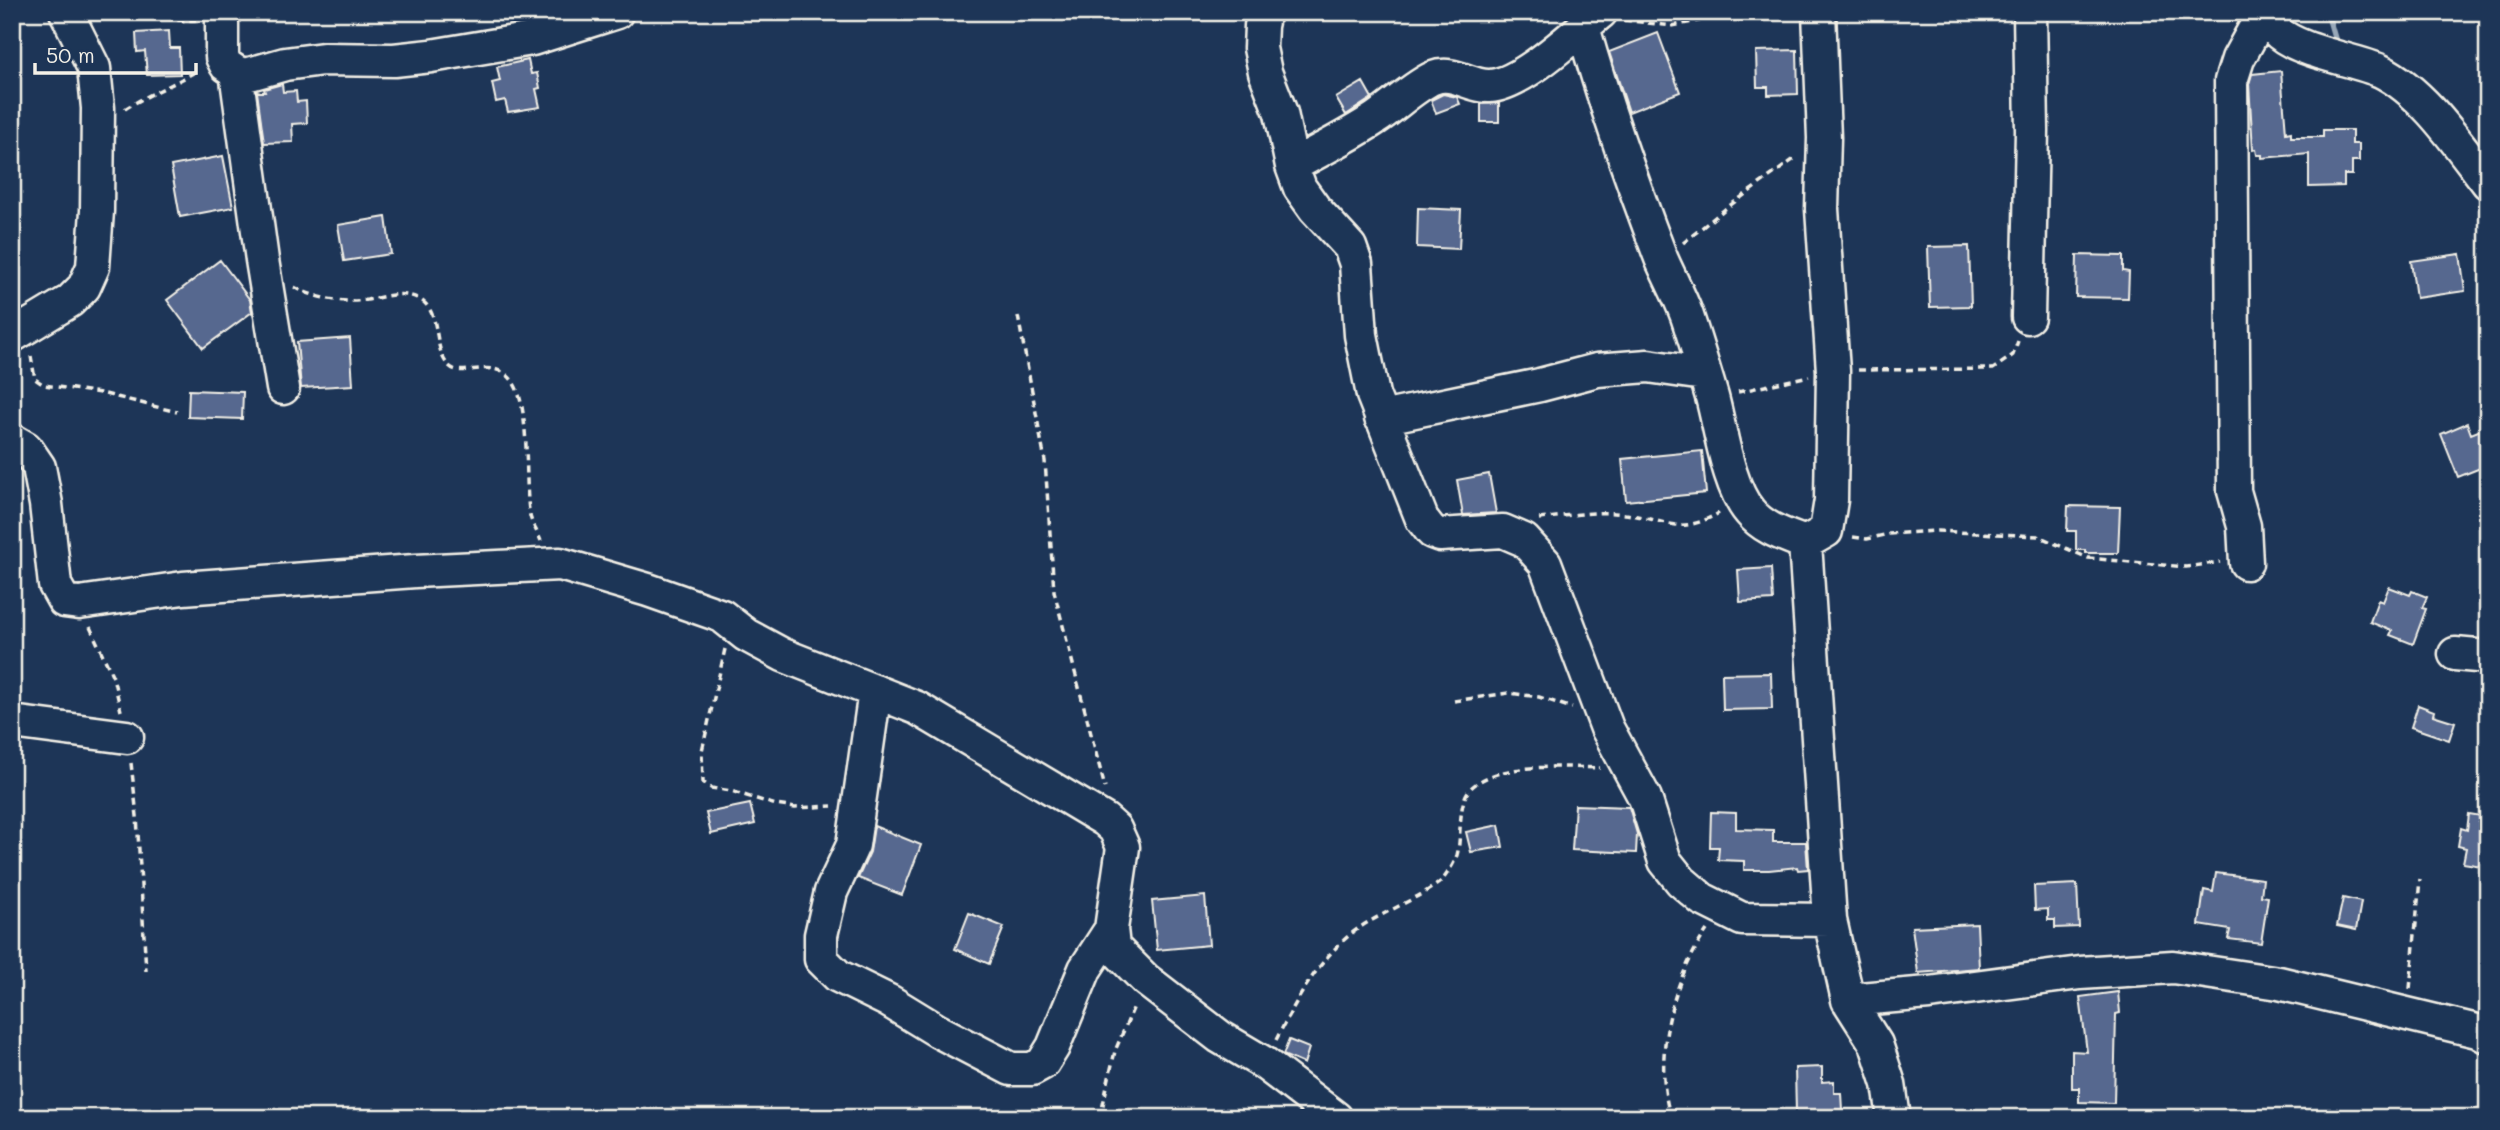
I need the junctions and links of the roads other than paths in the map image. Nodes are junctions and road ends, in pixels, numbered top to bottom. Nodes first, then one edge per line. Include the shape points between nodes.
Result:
1 (66, 12) edge
2 (617, 12) edge
3 (1265, 12) edge
4 (1819, 12) edge
5 (2030, 12) edge
6 (2264, 12) edge
7 (221, 14) edge
8 (1594, 18) edge
9 (229, 65) junction
10 (1292, 166) junction
11 (2488, 183) edge
12 (2028, 317) road end
13 (22, 331) edge
14 (1708, 386) junction
15 (283, 388) dead end
16 (1381, 418) junction
17 (12, 440) edge
18 (1816, 537) junction
19 (2246, 563) road end
20 (2455, 654) dead end
21 (2488, 657) edge
22 (875, 691) junction
23 (12, 722) edge
24 (127, 737) road end
25 (1830, 920) junction
26 (1111, 929) junction
27 (1848, 1000) junction
28 (2488, 1037) edge
29 (1336, 1118) edge
30 (1894, 1118) edge

1 - 13 street via 94,68 98,134 93,267 84,287 70,301
2 - 9 street via 532,39 431,56 323,59 254,74
3 - 10 street via 1260,48
4 - 18 street via 1822,209 1833,371 1831,500
5 - 12 street
6 - 11 street via 2277,32 2295,43 2382,72 2417,98
6 - 19 street via 2231,81 2234,491 2244,526
7 - 9 street
8 - 10 street via 1551,55 1506,82 1480,85 1448,75 1427,81 1373,120
8 - 14 street via 1602,94 1686,315
9 - 15 street
10 - 16 street via 1315,209 1350,247 1356,264 1361,335
14 - 16 street via 1648,366 1597,370
14 - 18 street via 1720,436 1750,513 1769,528
16 - 25 street via 1422,519 1432,532 1450,536 1503,531 1524,540 1545,563 1607,728 1645,798 1665,861 1681,881 1742,919
17 - 22 street via 26,448 39,467 55,585 64,601 79,603 183,588 560,564 722,616 783,655
18 - 25 street
20 - 21 street
22 - 26 street via 917,708 1115,829 1123,847
22 - 26 street via 853,845 831,892 821,935 821,959 838,976 1011,1069 1032,1069 1053,1047 1085,969
23 - 24 street
25 - 27 street
26 - 29 street via 1113,947 1146,980
27 - 28 street via 2173,967 2279,983
27 - 30 street via 1876,1044

